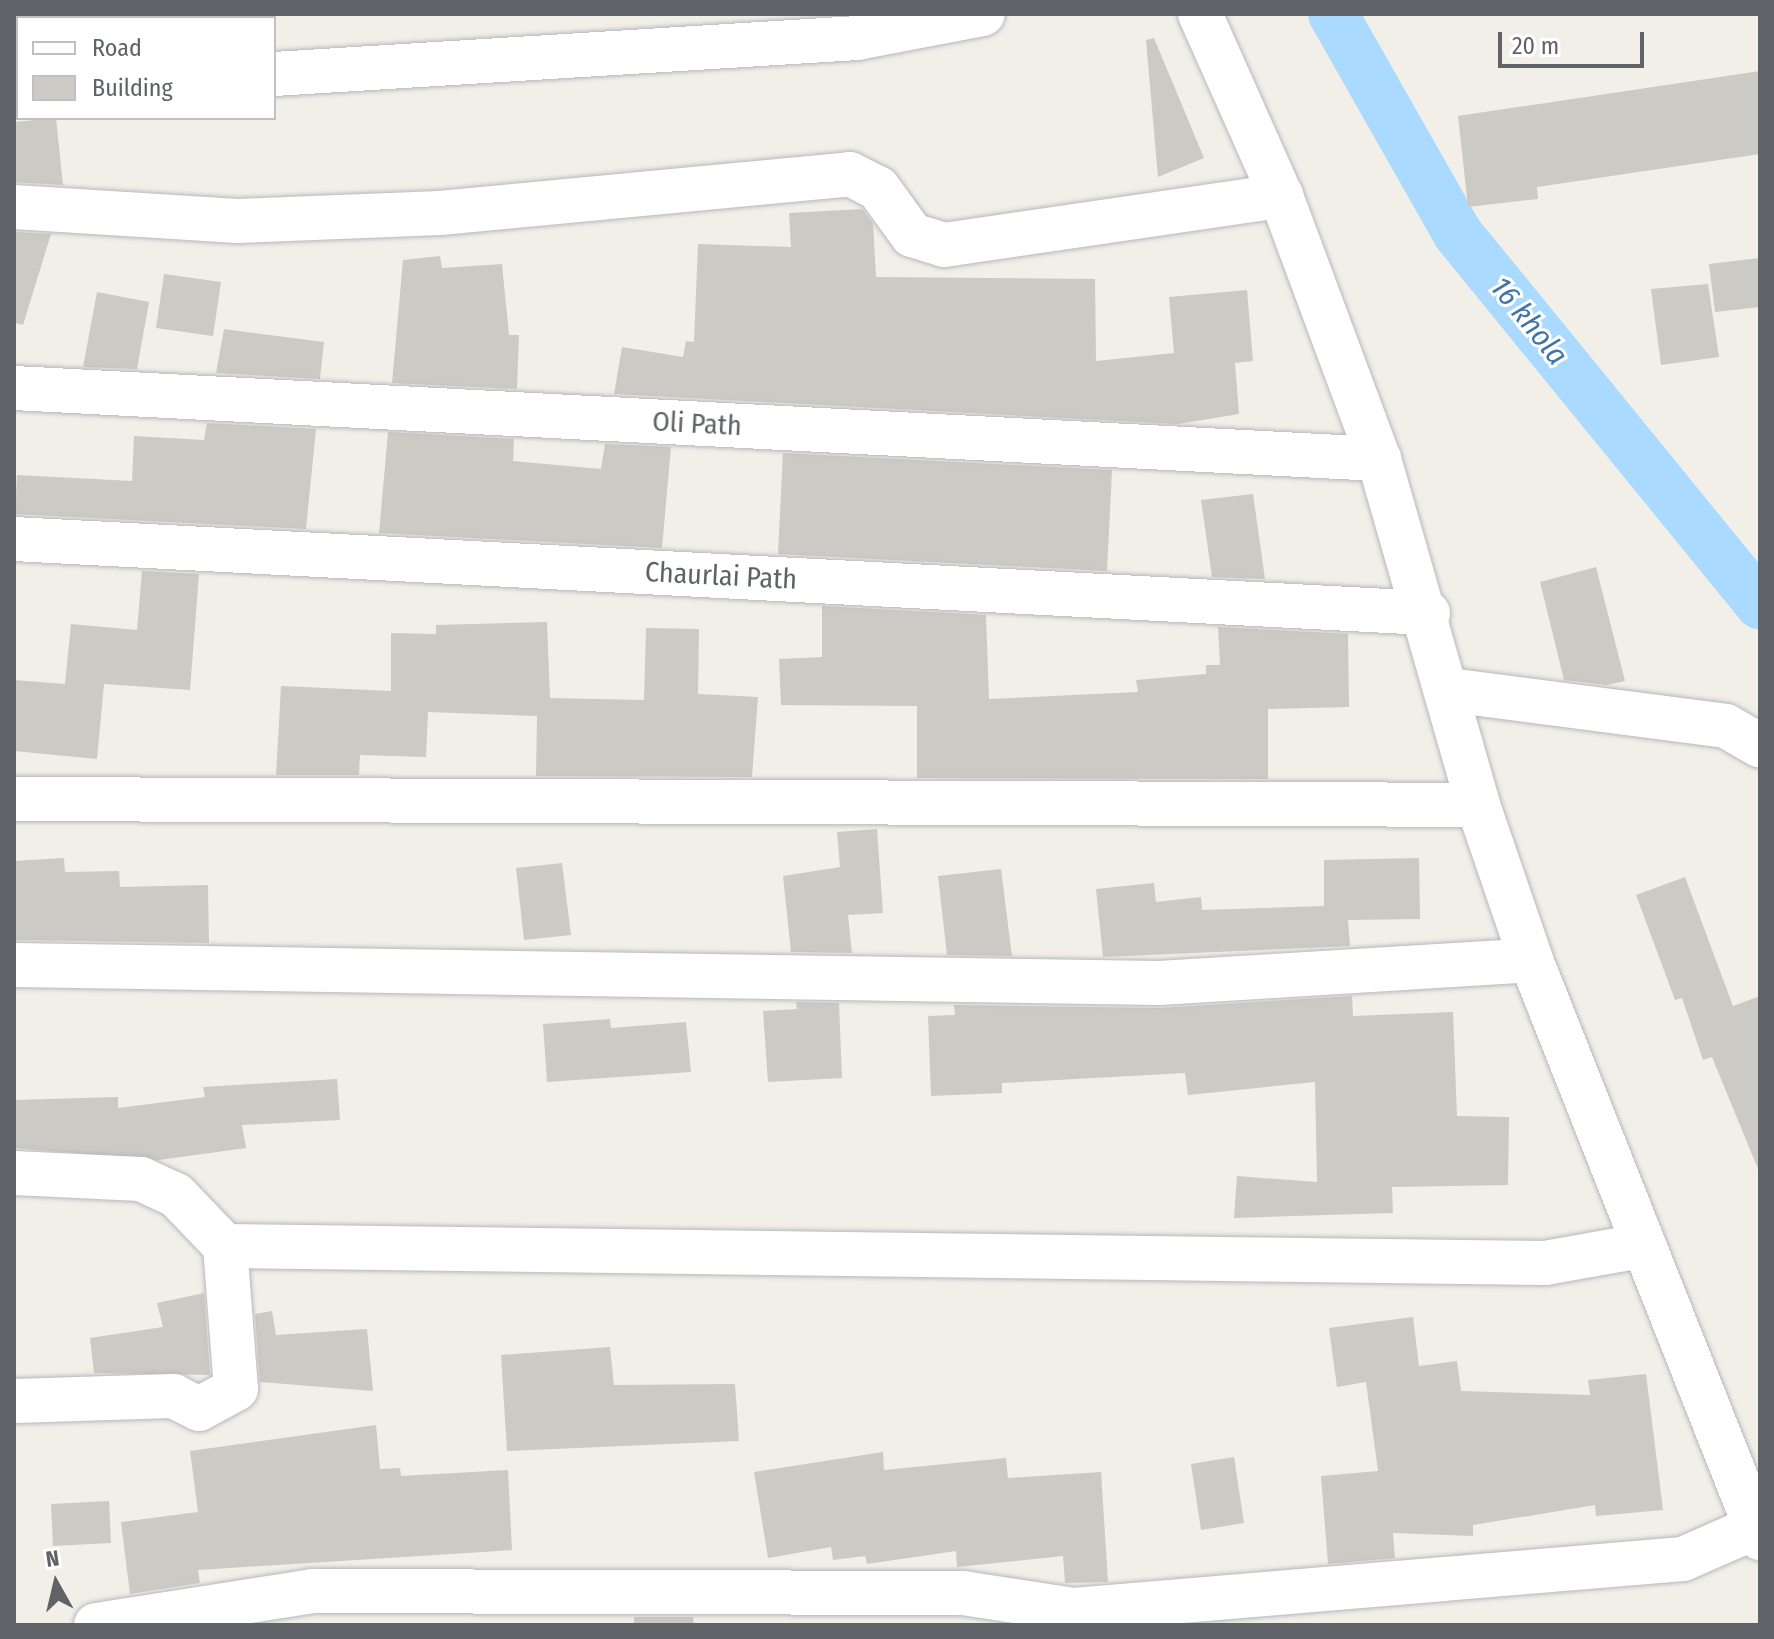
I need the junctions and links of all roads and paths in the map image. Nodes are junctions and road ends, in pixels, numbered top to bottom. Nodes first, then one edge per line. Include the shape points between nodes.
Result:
1 (983, 14) edge
2 (1200, 14) edge
3 (276, 74) edge
4 (1281, 196) junction
5 (14, 207) edge
6 (14, 388) edge
7 (1379, 459) junction
8 (14, 539) edge
9 (1428, 613) junction
10 (1449, 690) junction
11 (1760, 746) edge
12 (14, 799) edge
13 (1478, 805) junction
14 (1531, 960) junction
15 (14, 965) edge
16 (14, 1173) edge
17 (225, 1246) junction
18 (1640, 1246) junction
19 (14, 1401) edge
20 (1758, 1532) edge
21 (96, 1625) edge

1 - 3 street via 857,38
2 - 4 street
4 - 5 street via 944,245 912,235 878,188 850,174 238,221
4 - 7 street
6 - 7 street, Oli Path
7 - 9 street
8 - 9 street, Chaurlai Path
9 - 10 street
10 - 11 street via 1726,726
10 - 13 street
12 - 13 street
13 - 14 street
14 - 15 street via 1159,983
14 - 18 street
16 - 17 street via 163,1185
17 - 18 street via 1545,1263
17 - 19 street via 236,1389 199,1409 174,1396
18 - 20 street
20 - 21 street via 1683,1559 1074,1610 963,1593 312,1591

